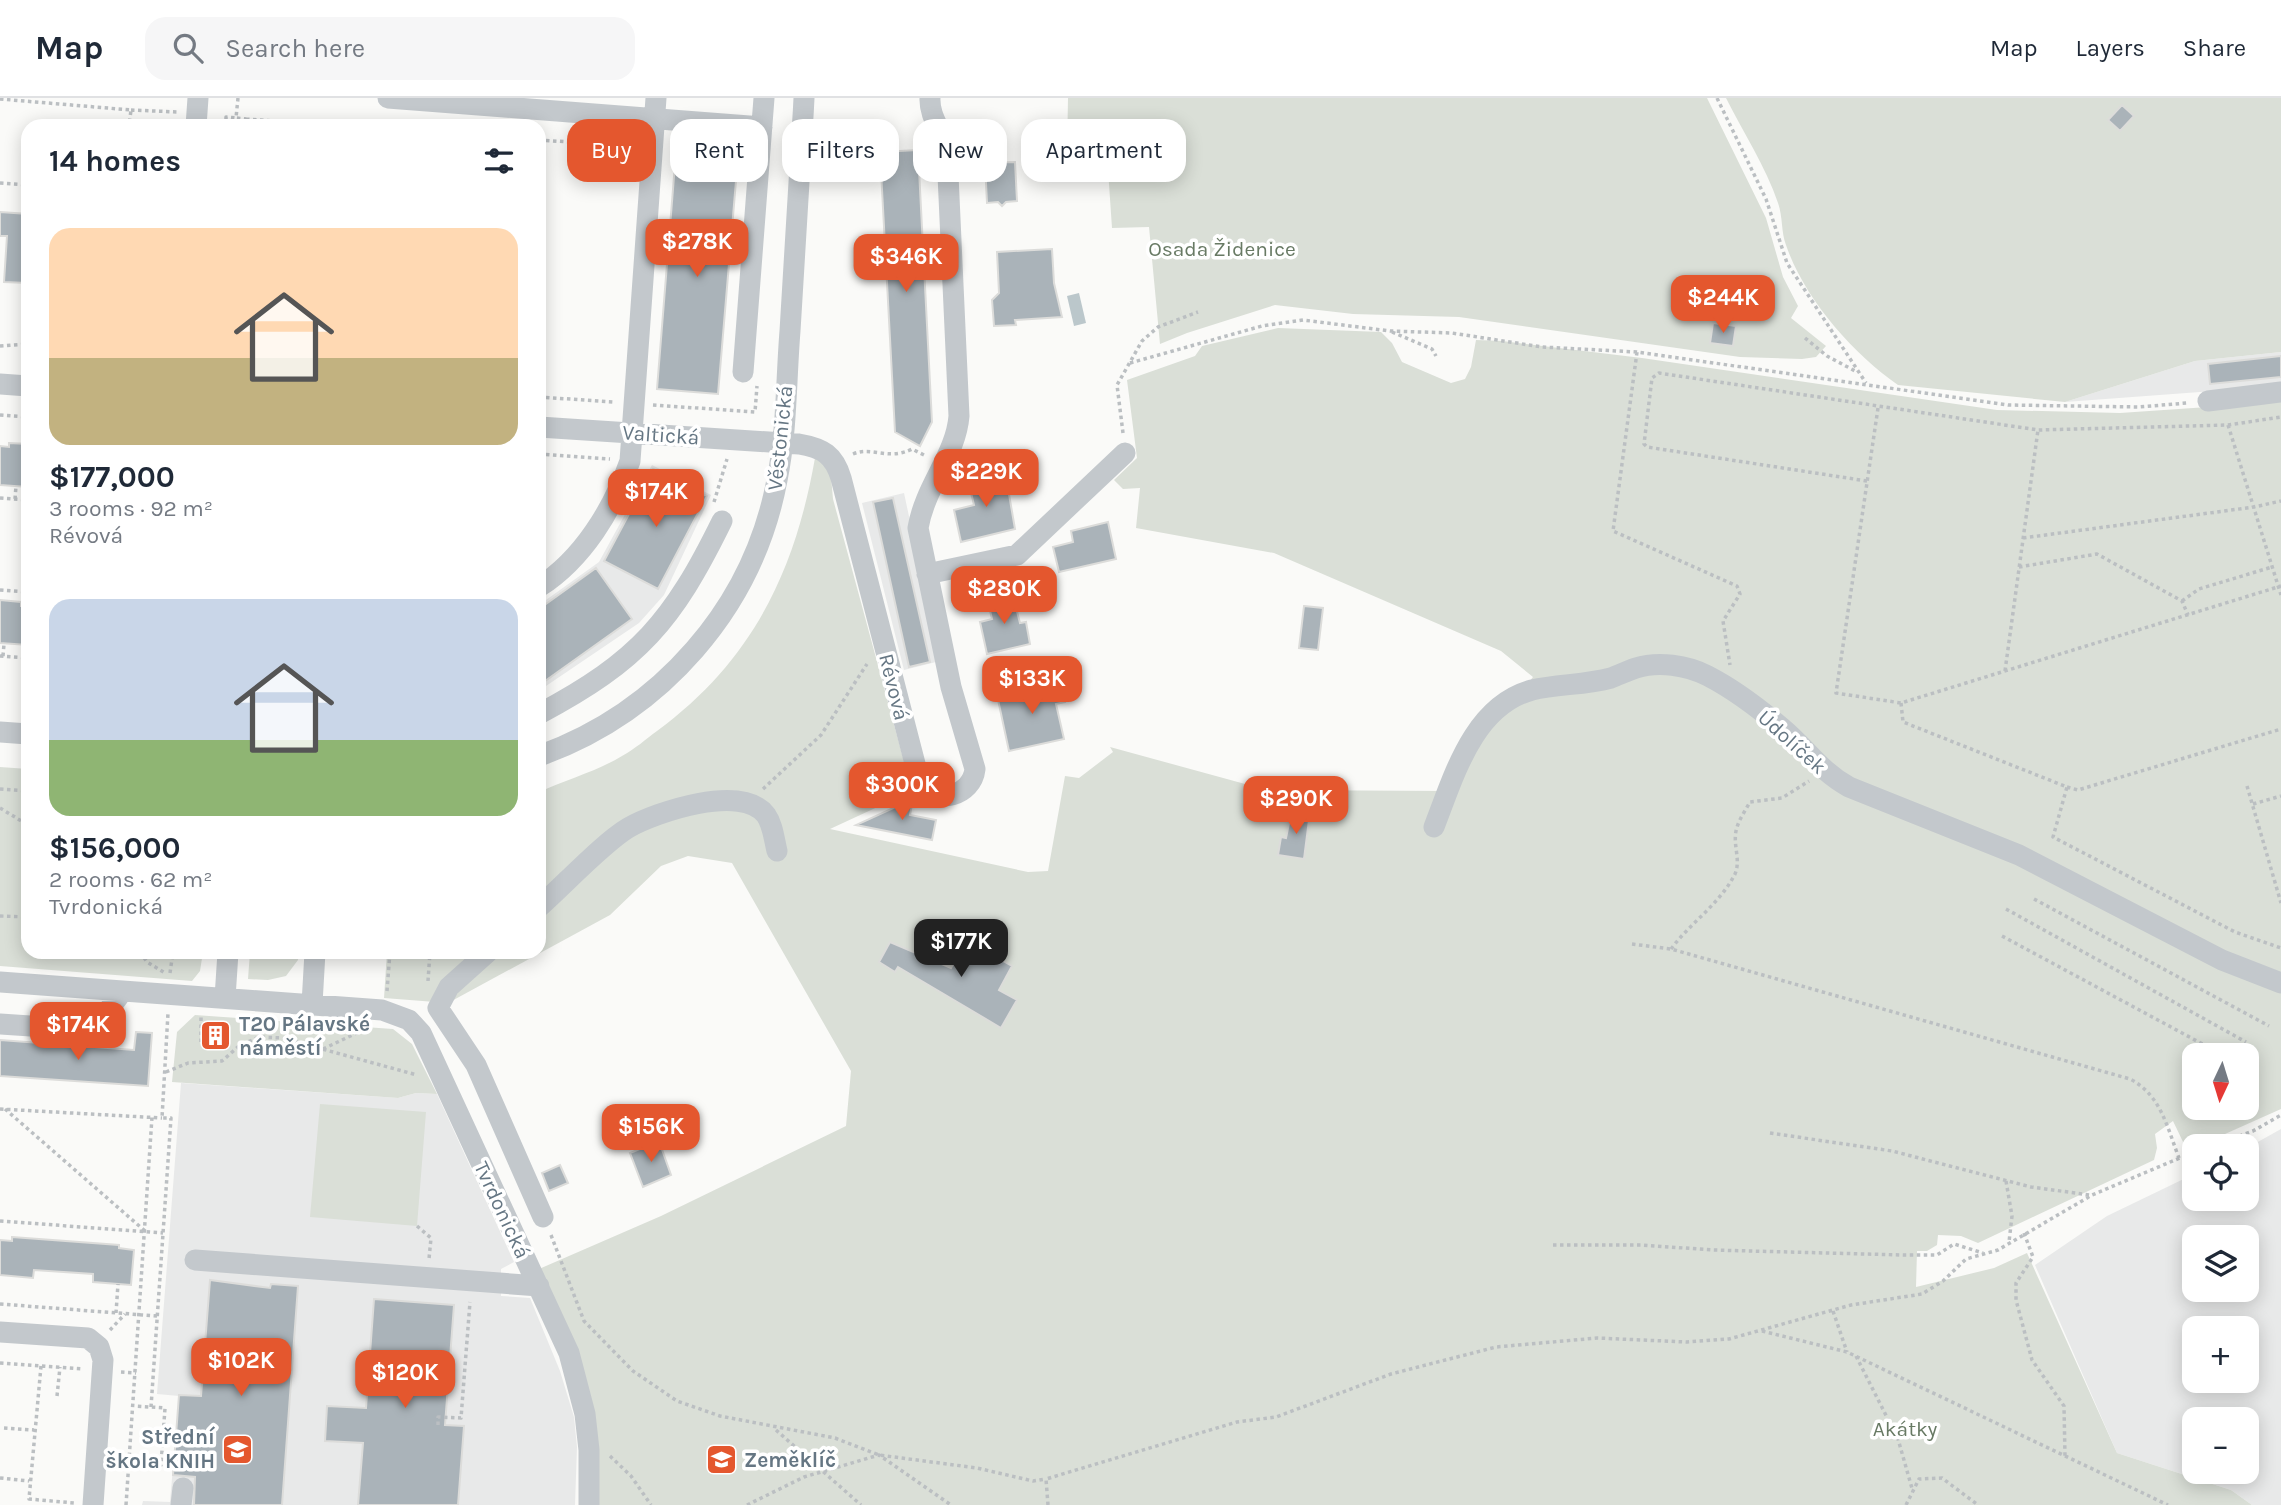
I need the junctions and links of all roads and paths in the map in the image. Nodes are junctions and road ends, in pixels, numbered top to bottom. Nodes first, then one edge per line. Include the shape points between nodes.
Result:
1 (238, 98) edge
2 (388, 98) edge
3 (764, 98) edge
4 (804, 98) edge
5 (930, 98) edge
6 (1717, 98) edge
7 (0, 99) edge
8 (510, 102) edge
9 (656, 107) edge
10 (131, 110) junction
11 (192, 112) edge
12 (236, 118) junction
13 (130, 119) edge
14 (226, 119) edge
15 (246, 119) edge
16 (717, 119) edge
17 (763, 119) edge
18 (759, 182) edge
19 (0, 183) edge
20 (21, 184) edge
21 (1198, 312) dead end
22 (1390, 331) junction
23 (1805, 338) dead end
24 (21, 344) edge
25 (0, 346) edge
26 (1637, 352) junction
27 (1436, 356) dead end
28 (1130, 363) junction
29 (1859, 373) junction
30 (750, 374) joint
31 (0, 384) edge
32 (1866, 384) junction
33 (21, 386) edge
34 (2281, 392) edge
35 (546, 398) edge
36 (2208, 401) joint
37 (634, 404) junction
38 (1878, 408) junction
39 (0, 415) edge
40 (21, 416) edge
41 (2281, 417) edge
42 (2228, 425) junction
43 (546, 427) edge
44 (2038, 430) junction
45 (632, 432) junction
46 (782, 443) junction
47 (729, 451) dead end
48 (1125, 453) joint
49 (546, 455) edge
50 (835, 461) junction
51 (942, 463) junction
52 (611, 469) dead end
53 (1867, 481) junction
54 (16, 486) dead end
55 (0, 498) edge
56 (15, 499) junction
57 (21, 499) edge
58 (2281, 501) edge
59 (2254, 507) junction
60 (717, 516) joint
61 (2023, 538) junction
62 (2272, 566) junction
63 (2019, 568) junction
64 (927, 574) junction
65 (546, 581) edge
66 (2280, 587) edge
67 (0, 590) edge
68 (21, 593) edge
69 (2281, 595) edge
70 (2182, 601) junction
71 (2188, 615) junction
72 (882, 640) junction
73 (4, 644) dead end
74 (1, 656) edge
75 (21, 657) edge
76 (2005, 671) junction
77 (1735, 694) junction
78 (1901, 703) junction
79 (546, 711) edge
80 (2281, 729) edge
81 (0, 732) edge
82 (21, 734) edge
83 (0, 743) edge
84 (21, 744) edge
85 (546, 753) edge
86 (1820, 768) junction
87 (2247, 786) dead end
88 (2067, 787) junction
89 (0, 789) edge
90 (21, 790) edge
91 (2281, 796) edge
92 (749, 803) junction
93 (2252, 804) junction
94 (0, 808) edge
95 (21, 821) edge
96 (1434, 827) dead end
97 (777, 851) dead end
98 (2034, 899) dead end
99 (546, 901) edge
100 (2281, 903) edge
101 (2006, 909) dead end
102 (0, 916) edge
103 (21, 917) edge
104 (2002, 936) dead end
105 (1632, 944) dead end
106 (2281, 948) edge
107 (1671, 949) junction
108 (148, 959) edge
109 (214, 959) edge
110 (226, 959) edge
111 (315, 959) edge
112 (391, 959) edge
113 (480, 959) edge
114 (169, 977) dead end
115 (0, 982) edge
116 (2281, 983) edge
117 (122, 992) junction
118 (213, 1002) junction
119 (312, 1004) junction
120 (169, 1008) dead end
121 (438, 1008) junction
122 (399, 1016) junction
123 (0, 1024) edge
124 (261, 1026) dead end
125 (369, 1026) dead end
126 (2269, 1026) dead end
127 (259, 1037) junction
128 (201, 1042) dead end
129 (2246, 1042) dead end
130 (2201, 1043) edge
131 (323, 1049) junction
132 (164, 1072) junction
133 (423, 1077) dead end
134 (3, 1109) edge
135 (2281, 1115) edge
136 (152, 1117) junction
137 (162, 1118) junction
138 (1770, 1133) dead end
139 (2245, 1134) edge
140 (2182, 1157) edge
141 (2179, 1158) junction
142 (2006, 1181) junction
143 (2092, 1195) junction
144 (543, 1217) joint
145 (0, 1221) edge
146 (417, 1226) dead end
147 (145, 1231) junction
148 (163, 1233) junction
149 (2024, 1233) junction
150 (2009, 1242) junction
151 (1553, 1245) dead end
152 (1984, 1253) junction
153 (195, 1260) dead end
154 (428, 1279) junction
155 (472, 1283) junction
156 (118, 1284) dead end
157 (539, 1286) junction
158 (0, 1304) edge
159 (1832, 1311) junction
160 (116, 1313) junction
161 (125, 1314) junction
162 (139, 1315) junction
163 (157, 1317) junction
164 (1759, 1331) junction
165 (0, 1332) edge
166 (1847, 1352) junction
167 (99, 1354) junction
168 (1856, 1356) junction
169 (0, 1363) edge
170 (41, 1366) junction
171 (60, 1367) junction
172 (136, 1373) junction
173 (57, 1396) dead end
174 (135, 1406) junction
175 (151, 1407) junction
176 (438, 1424) dead end
177 (5, 1428) dead end
178 (775, 1428) junction
179 (35, 1430) junction
180 (587, 1433) junction
181 (163, 1434) junction
182 (176, 1436) dead end
183 (879, 1455) junction
184 (2065, 1456) junction
185 (130, 1462) junction
186 (821, 1471) junction
187 (0, 1478) edge
188 (1046, 1479) junction
189 (30, 1481) junction
190 (1913, 1492) junction
191 (80, 1505) edge
192 (93, 1505) edge
193 (126, 1505) edge
194 (589, 1505) edge
195 (651, 1505) edge
196 (747, 1505) edge
197 (861, 1505) edge
198 (951, 1505) edge
199 (1048, 1505) edge
200 (1906, 1505) edge
201 (1978, 1505) edge
202 (2168, 1505) edge

1 - 12 path
2 - 8 street
3 - 17 street
4 - 46 street, Věstonická
5 - 51 street, Révová via 930,110 947,153 959,416 958,430
6 - 29 path via 1766,199 1787,263
7 - 10 path
8 - 9 street
9 - 16 street
9 - 37 street
10 - 11 path
10 - 13 path
12 - 14 path
12 - 15 path
18 - 30 street
19 - 20 path
21 - 28 path via 1158,327 1142,341
22 - 26 path
22 - 27 path via 1432,349
22 - 28 path via 1282,321
23 - 29 path
24 - 25 path
26 - 32 path
26 - 77 path via 1614,531 1737,586 1740,594 1724,621
28 - 48 path via 1117,385
29 - 32 path
30 - 37 path via 755,412
31 - 33 street
32 - 36 path via 1963,400 2047,407
34 - 36 street
35 - 37 path
37 - 45 street
38 - 44 path
38 - 53 path
38 - 53 path via 1659,373 1651,378 1647,447
39 - 40 path
41 - 42 path
42 - 44 path
42 - 59 path
43 - 45 street, Valtická
44 - 61 path
45 - 46 street, Valtická
45 - 65 street via 630,461 611,507 575,558
46 - 50 street via 813,447
46 - 85 street, Věstonická via 764,531 713,628 678,669 639,704 593,733
47 - 60 path
48 - 64 street via 1017,555
49 - 52 path via 612,460
50 - 51 path via 864,449 891,455 912,449
50 - 72 street, Révová
51 - 64 street, Révová via 922,505 918,528
53 - 78 path via 1836,693
54 - 56 path
55 - 56 path
56 - 57 path
58 - 59 path
59 - 61 path
59 - 62 path
60 - 79 street via 693,579 654,632 612,671
61 - 63 path
62 - 66 path
62 - 70 path via 2199,589
63 - 70 path via 2097,554
63 - 76 path
64 - 72 street, Révová via 951,687 975,769 963,791 942,796 920,783
66 - 69 path
66 - 71 path
67 - 68 path
70 - 71 path
71 - 76 path
72 - 92 path via 821,735
73 - 74 path
74 - 75 path
76 - 78 path
77 - 86 street, Údolíček via 1781,726
77 - 96 street, Údolíček via 1708,676 1659,664 1508,699 1479,727
78 - 88 path via 1903,722
80 - 88 path via 2078,790
81 - 82 street
83 - 84 street
86 - 107 path via 1812,779 1782,797 1750,802 1735,832 1735,874
86 - 116 street, Údolíček via 1849,787 2019,855 2222,960
87 - 93 path
88 - 106 path via 2053,836 2235,932
89 - 90 path
91 - 93 path
92 - 97 street via 767,816
92 - 99 street via 687,806 627,829
93 - 100 path
94 - 95 path
98 - 126 path
101 - 129 path
102 - 103 path
104 - 130 path
105 - 107 path
107 - 141 path via 2130,1079 2155,1097
108 - 114 path
109 - 118 street
110 - 118 street
111 - 119 street
112 - 122 path
113 - 121 street via 449,987
115 - 117 street
117 - 118 street
117 - 123 street via 107,1012 106,1031
118 - 119 street
118 - 128 path
119 - 122 street
120 - 132 path
121 - 122 street via 408,1010
121 - 144 street via 476,1065
122 - 157 street, Tvrdonická via 421,1033
124 - 127 path
125 - 131 path
127 - 131 path
127 - 132 path via 222,1061 188,1063
131 - 133 path
132 - 137 path
134 - 136 path
134 - 147 path
135 - 139 path
136 - 137 path
136 - 147 path
137 - 148 path via 171,1118
138 - 142 path via 1892,1151
140 - 141 path
141 - 143 path
142 - 143 path
142 - 150 path via 2012,1216
143 - 149 path
144 - 178 path via 584,1321 633,1371 677,1401
145 - 147 path
146 - 154 path via 430,1238
147 - 148 path
147 - 162 path
148 - 163 path
149 - 150 path
149 - 184 path via 2033,1257 2016,1283 2016,1300 2032,1360 2064,1405
150 - 152 path via 1998,1251
151 - 152 path via 1937,1255 1954,1244
152 - 159 path via 1966,1259 1922,1294
153 - 154 street
154 - 155 street
155 - 157 street
155 - 176 path via 461,1418 438,1416
156 - 160 path
157 - 180 street, Tvrdonická via 569,1353
158 - 160 path
159 - 164 path
159 - 166 path
160 - 161 path
161 - 162 path
161 - 167 path
162 - 163 path
162 - 172 path
163 - 175 path
164 - 166 path via 1779,1332
164 - 188 path via 1730,1339 1597,1338 1474,1352 1391,1374 1276,1418 1224,1425
165 - 167 street
166 - 168 path
167 - 171 path
167 - 172 path
167 - 192 street
168 - 184 path
168 - 190 path via 1898,1438
169 - 170 path
170 - 171 path
170 - 179 path
171 - 173 path
172 - 174 path
174 - 175 path
174 - 185 path
175 - 181 path via 165,1408
177 - 179 path
178 - 183 path via 835,1438
178 - 186 path
179 - 189 path
180 - 194 street, Tvrdonická
180 - 195 path via 631,1476
181 - 182 path
181 - 185 path via 161,1465
183 - 186 path
183 - 188 path via 1032,1481
183 - 198 path
184 - 202 path
185 - 193 path
186 - 196 path
186 - 197 path
187 - 189 path
188 - 199 path
189 - 191 path via 29,1499
190 - 200 path
190 - 201 path via 1919,1479 1942,1479

